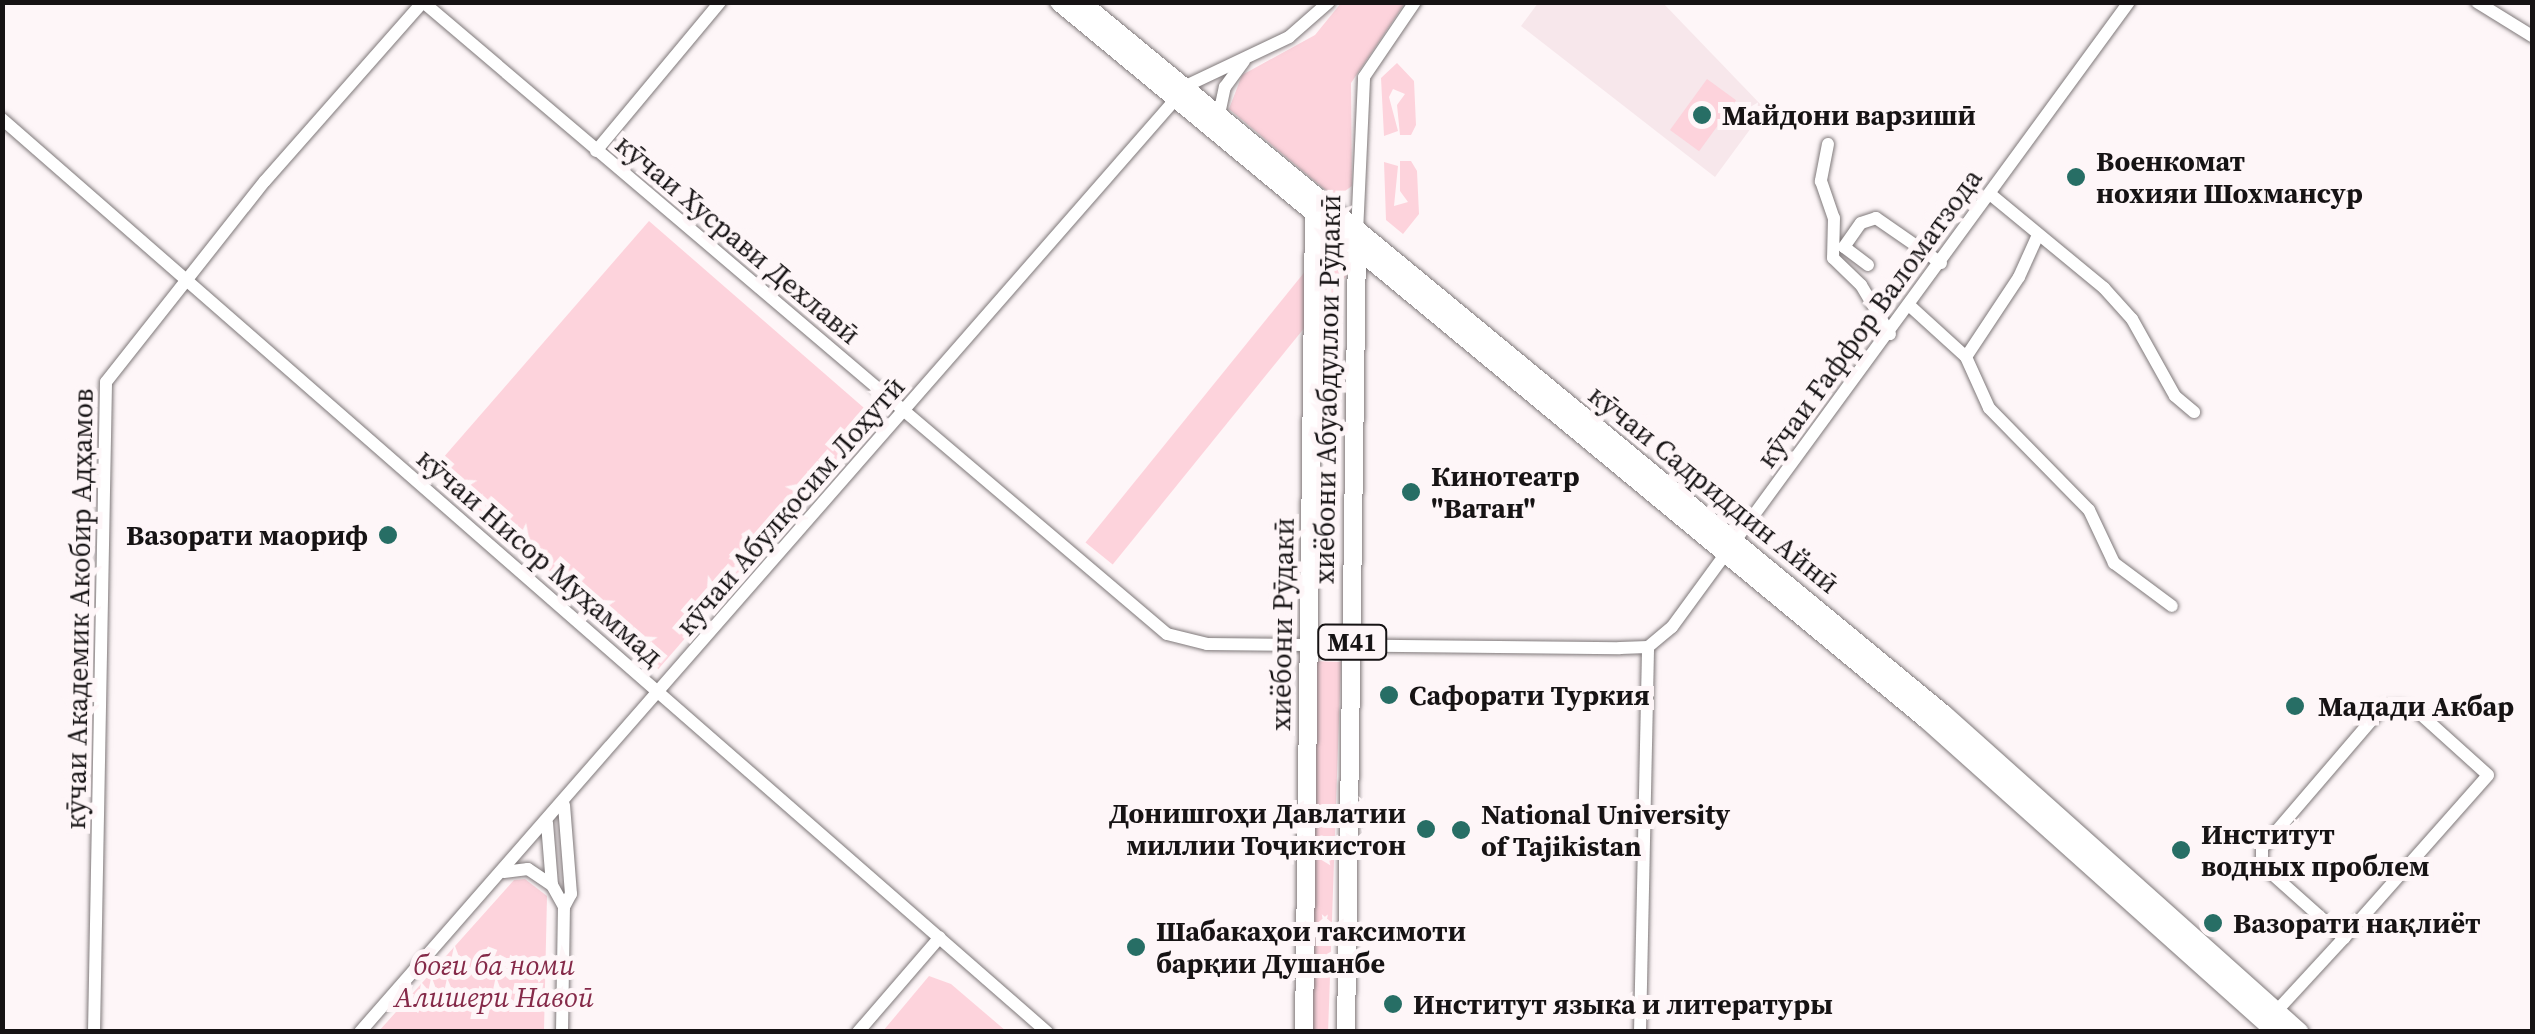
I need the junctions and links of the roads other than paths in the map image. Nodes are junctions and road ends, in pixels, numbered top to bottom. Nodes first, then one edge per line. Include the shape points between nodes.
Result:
1 (720, 2) edge
2 (1059, 2) edge
3 (1081, 2) edge
4 (1329, 2) edge
5 (1415, 2) edge
6 (2129, 2) edge
7 (2477, 2) edge
8 (423, 3) edge
9 (1104, 32) junction
10 (2532, 36) edge
11 (1246, 59) junction
12 (1180, 95) junction
13 (2, 119) edge
14 (1218, 126) junction
15 (1828, 144) dead end
16 (596, 151) junction
17 (1990, 194) junction
18 (1314, 217) junction
19 (2038, 235) junction
20 (1356, 242) junction
21 (1941, 262) junction
22 (1868, 265) dead end
23 (186, 278) junction
24 (1910, 306) junction
25 (1890, 334) junction
26 (1966, 357) junction
27 (905, 412) junction
28 (2194, 412) dead end
29 (1730, 548) junction
30 (2172, 606) dead end
31 (1309, 644) junction
32 (1352, 644) junction
33 (1648, 647) junction
34 (660, 694) junction
35 (564, 805) junction
36 (547, 823) junction
37 (504, 872) junction
38 (552, 885) junction
39 (564, 908) junction
40 (940, 938) junction
41 (2344, 938) junction
42 (2273, 1022) edge
43 (94, 1032) edge
44 (360, 1032) edge
45 (562, 1032) edge
46 (858, 1032) edge
47 (1047, 1032) edge
48 (1304, 1032) edge
49 (1346, 1032) edge
50 (1640, 1032) edge
51 (2300, 1032) edge

1 - 16 street
2 - 9 highway, кӯчаи Садриддин Айнӣ
3 - 9 highway, кӯчаи Садриддин Айнӣ
4 - 11 street via 1307,26
5 - 20 street, хиёбони Абуабдуллои Рӯдакӣ via 1364,77
6 - 17 street, кӯчаи Ғаффор Валоматзода
7 - 10 street
8 - 16 street, кӯчаи Хусрави Дехлавӣ
8 - 23 street, кӯчаи Академик Акобир Адҳамов
9 - 12 highway, кӯчаи Садриддин Айнӣ
11 - 12 street
11 - 14 street via 1225,87
12 - 14 highway, кӯчаи Садриддин Айнӣ
12 - 27 street, кӯчаи Абулқосим Лоҳутӣ
13 - 23 street, кӯчаи Нисор Муҳаммад
14 - 18 highway, кӯчаи Садриддин Айнӣ
14 - 20 highway, кӯчаи Садриддин Айнӣ
15 - 25 street via 1821,181 1834,218 1833,258 1861,285
16 - 27 street, кӯчаи Хусрави Дехлавӣ
17 - 19 street
17 - 21 street, кӯчаи Ғаффор Валоматзода
18 - 20 highway, кӯчаи Садриддин Айнӣ
18 - 31 highway, хиёбони Рӯдакӣ / M41
19 - 26 street via 2020,277
19 - 28 street via 2132,319 2174,396
20 - 29 highway, кӯчаи Садриддин Айнӣ
20 - 32 highway, хиёбони Абуабдуллои Рӯдакӣ / M41
21 - 22 street via 1876,218 1844,247
21 - 24 street, кӯчаи Ғаффор Валоматзода
23 - 34 street, кӯчаи Нисор Муҳаммад
23 - 43 street, кӯчаи Академик Акобир Адҳамов via 106,382
24 - 25 street, кӯчаи Ғаффор Валоматзода
24 - 26 street
25 - 29 street, кӯчаи Ғаффор Валоматзода
26 - 30 street via 1989,408 2089,510 2114,563
27 - 31 street, кӯчаи Хусрави Дехлавӣ via 1159,630 1198,643
27 - 34 street, кӯчаи Абулқосим Лоҳутӣ
29 - 33 street, кӯчаи Ғаффор Валоматзода via 1672,626
29 - 42 highway, кӯчаи Садриддин Айнӣ via 1963,740
31 - 32 street
31 - 48 highway, хиёбони Рӯдакӣ / M41
32 - 33 street
32 - 49 highway, хиёбони Абуабдуллои Рӯдакӣ / M41
33 - 50 street
34 - 35 street, кӯчаи Абулқосим Лоҳутӣ
34 - 40 street, кӯчаи Нисор Муҳаммад
35 - 36 street, кӯчаи Абулқосим Лоҳутӣ
35 - 39 street via 570,894
36 - 37 street, кӯчаи Абулқосим Лоҳутӣ
36 - 38 street
37 - 38 street via 528,869
37 - 44 street, кӯчаи Абулқосим Лоҳутӣ
38 - 39 street
39 - 45 street
40 - 46 street
40 - 47 street, кӯчаи Нисор Муҳаммад
41 - 41 street via 2488,775 2418,712 2382,708 2262,848 2262,865
41 - 42 street
42 - 51 highway, кӯчаи Садриддин Айнӣ

